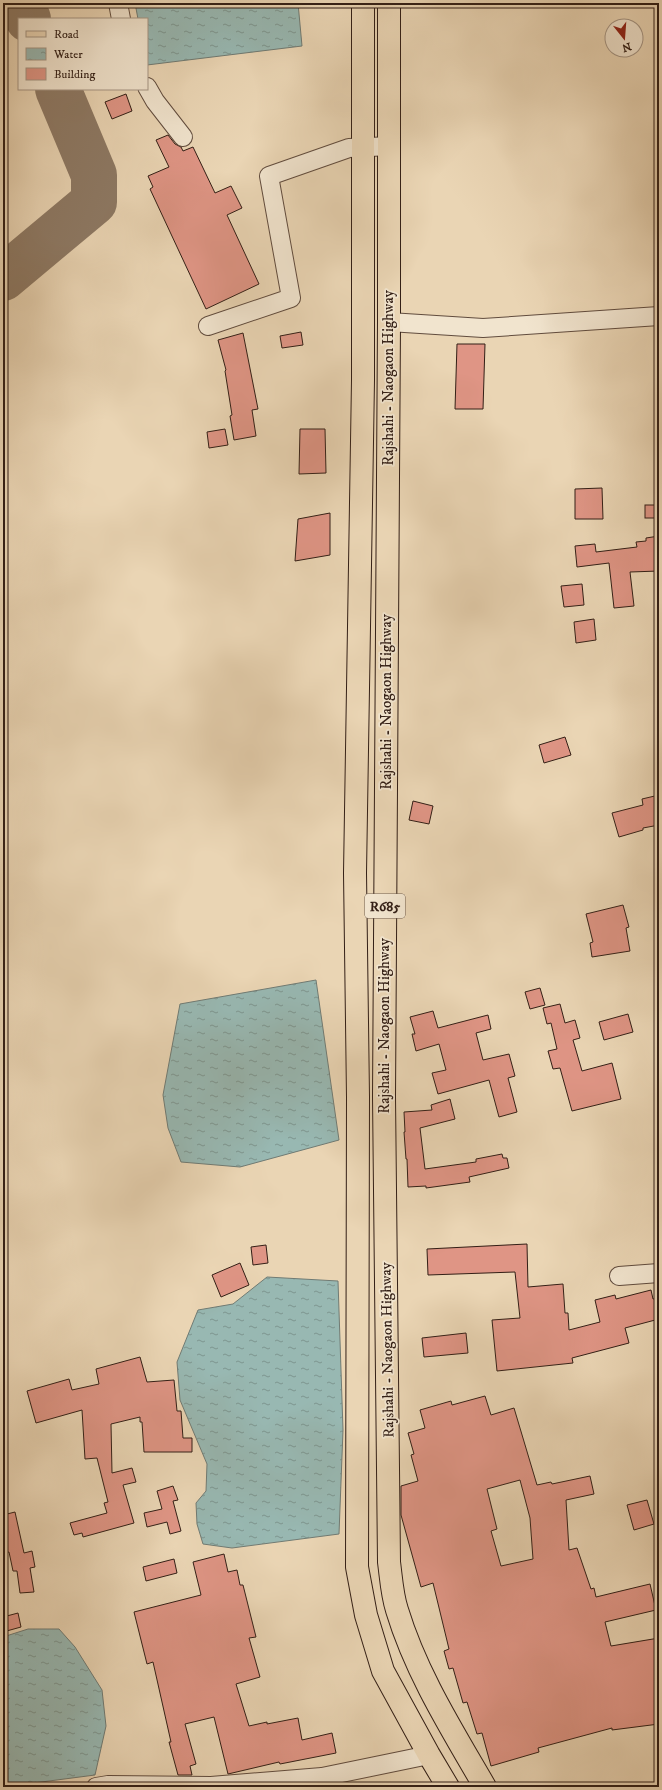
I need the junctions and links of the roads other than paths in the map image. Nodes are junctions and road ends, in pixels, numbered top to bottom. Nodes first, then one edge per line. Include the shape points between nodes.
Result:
1 (118, 3) edge
2 (364, 3) edge
3 (389, 3) edge
4 (121, 18) edge
5 (148, 89) edge
6 (183, 137) dead end
7 (390, 146) junction
8 (364, 148) junction
9 (659, 316) edge
10 (389, 322) junction
11 (208, 326) dead end
12 (362, 380) junction
13 (388, 381) junction
14 (659, 1273) edge
15 (619, 1276) dead end
16 (429, 1755) junction
17 (96, 1787) edge
18 (448, 1787) edge
19 (485, 1787) edge

1 - 4 street
2 - 8 main road, Rajshahi - Naogaon Highway / R685
3 - 7 main road, Rajshahi - Naogaon Highway / R685
5 - 6 street
7 - 8 street
7 - 10 main road, Rajshahi - Naogaon Highway / R685
8 - 11 street via 349,148 269,176 290,298
8 - 12 main road, Rajshahi - Naogaon Highway / R685
9 - 10 street via 483,328
10 - 13 main road, Rajshahi - Naogaon Highway / R685
12 - 13 main road
12 - 16 main road, Rajshahi - Naogaon Highway / R685 via 355,873 358,1097 357,1566 366,1615 383,1671
13 - 19 main road, Rajshahi - Naogaon Highway / R685 via 384,1097 389,1562 396,1609 414,1657
14 - 15 street
16 - 17 street via 322,1777 211,1786
16 - 18 main road, Rajshahi - Naogaon Highway / R685

